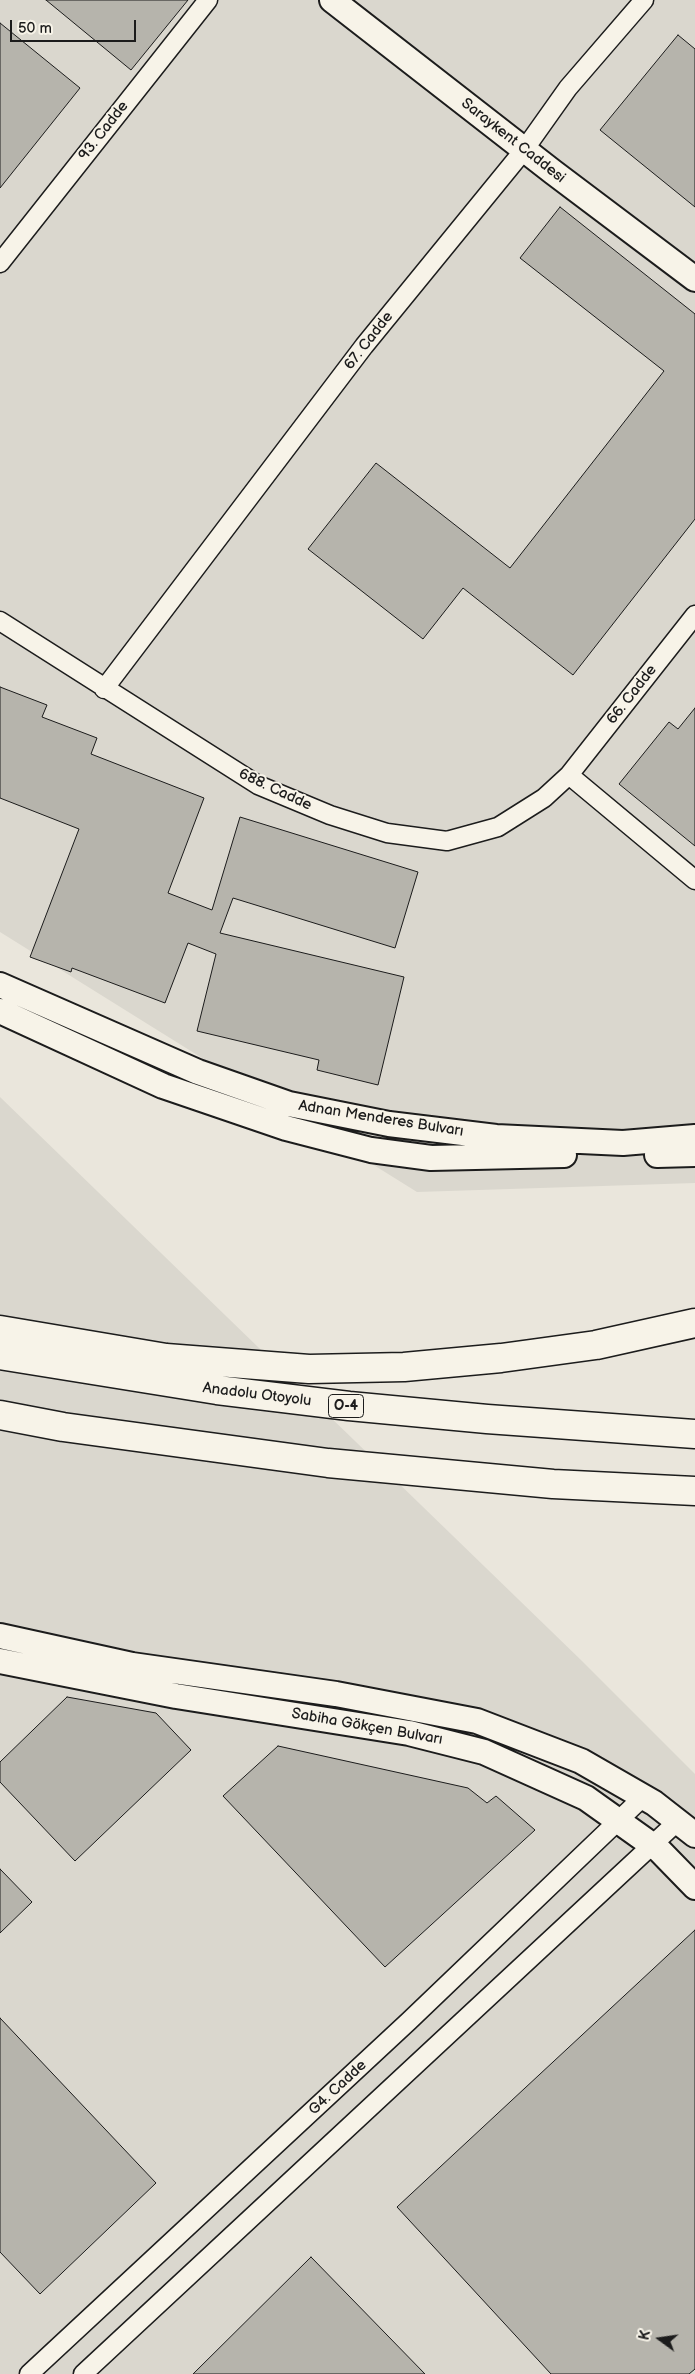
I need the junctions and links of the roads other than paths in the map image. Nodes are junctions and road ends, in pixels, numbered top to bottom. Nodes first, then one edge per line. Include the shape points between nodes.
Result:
1 (208, 0) edge
2 (332, 0) edge
3 (644, 0) edge
4 (524, 150) junction
5 (0, 263) edge
6 (695, 279) edge
7 (695, 615) edge
8 (0, 621) edge
9 (104, 689) junction
10 (569, 774) junction
11 (695, 880) edge
12 (0, 985) edge
13 (0, 1011) edge
14 (695, 1137) edge
15 (695, 1154) edge
16 (695, 1322) edge
17 (0, 1330) edge
18 (0, 1355) edge
19 (0, 1415) edge
20 (695, 1434) edge
21 (695, 1491) edge
22 (0, 1636) edge
23 (0, 1660) edge
24 (643, 1797) junction
25 (620, 1821) junction
26 (687, 1828) edge
27 (653, 1846) junction
28 (695, 1887) edge
29 (29, 2374) edge
30 (83, 2374) edge

1 - 5 street, 93. Cadde
2 - 4 street, Saraykent Caddesi
3 - 4 street, 67. Cadde via 568,88
4 - 6 street, Saraykent Caddesi
4 - 9 street, 67. Cadde via 364,346
7 - 10 street, 66. Cadde
8 - 9 street, 688. Cadde
9 - 10 street, 688. Cadde via 258,785 330,815 386,833 447,841 498,827 544,798
10 - 11 street
12 - 14 street, Adnan Menderes Bulvarı via 198,1072 289,1104 390,1124 496,1137 623,1143
13 - 15 street via 163,1086 286,1128 371,1150 465,1159
16 - 17 highway via 596,1345 501,1358 404,1367 309,1369 166,1358
18 - 20 highway, Anadolu Otoyolu / O-4 via 217,1390 349,1406
19 - 21 highway via 63,1427 328,1462 553,1484
22 - 24 street, Sabiha Gökçen Bulvarı via 132,1665 346,1696 477,1721 581,1761
23 - 25 street, Sabiha Gökçen Bulvarı via 176,1696 339,1720 460,1744 541,1776 586,1798
24 - 25 street, G4. Cadde
24 - 26 street, Sabiha Gökçen Bulvarı
25 - 27 street, Sabiha Gökçen Bulvarı
25 - 29 street, G4. Cadde via 410,2022
26 - 27 street
27 - 28 street, Sabiha Gökçen Bulvarı
27 - 30 street

